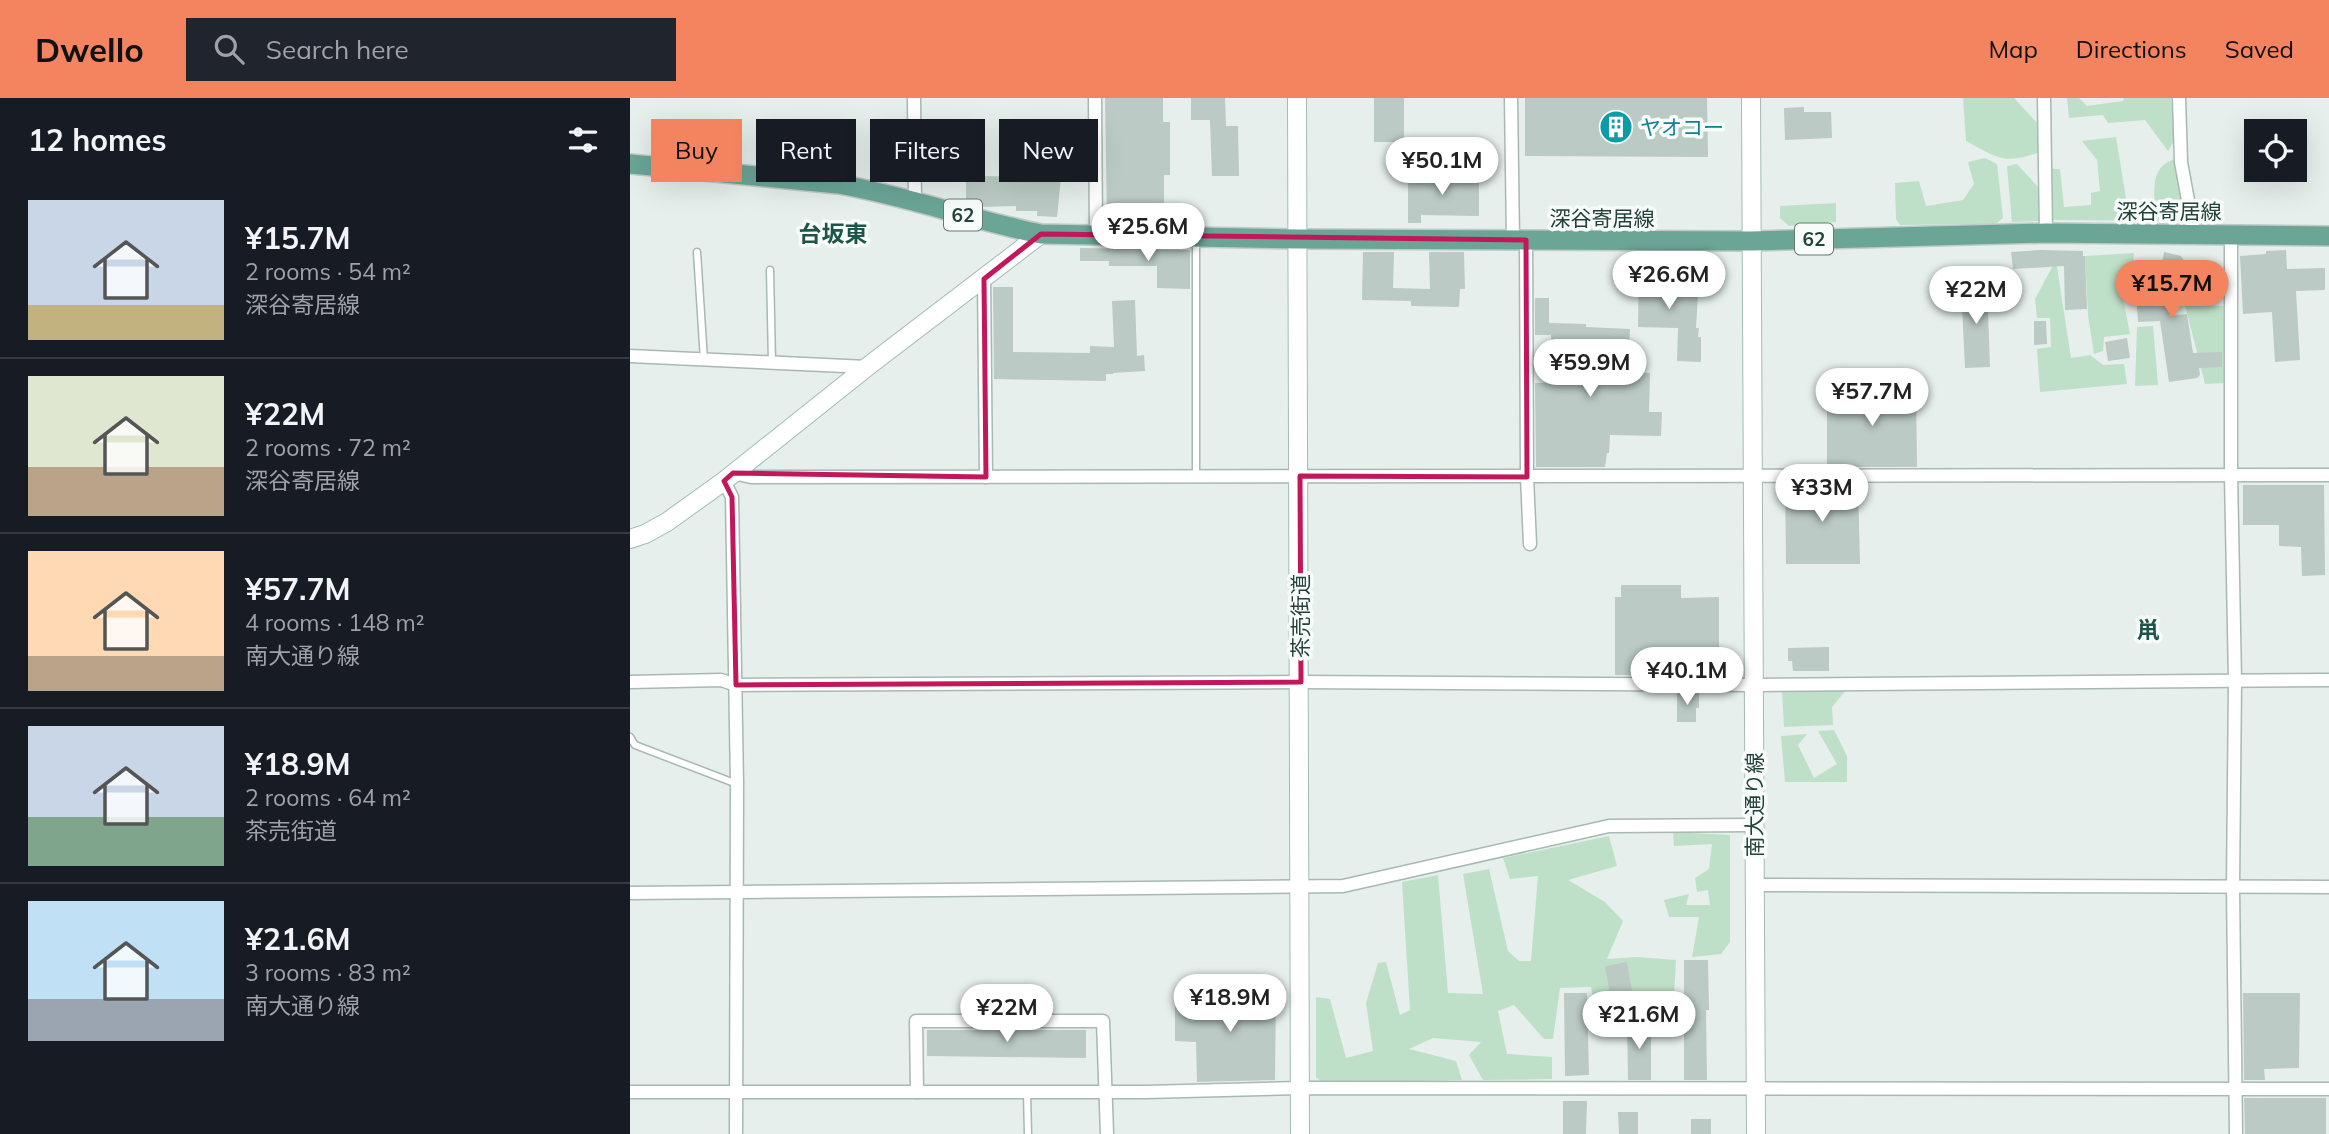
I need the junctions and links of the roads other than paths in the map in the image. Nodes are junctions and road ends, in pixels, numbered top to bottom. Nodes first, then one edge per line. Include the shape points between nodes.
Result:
1 (914, 98) edge
2 (1095, 98) edge
3 (1297, 98) edge
4 (1511, 98) edge
5 (1751, 98) edge
6 (2044, 98) edge
7 (2179, 98) edge
8 (630, 164) edge
9 (915, 201) junction
10 (2046, 233) junction
11 (2194, 233) junction
12 (1041, 234) junction
13 (2231, 234) junction
14 (1096, 235) junction
15 (2329, 236) edge
16 (1196, 237) junction
17 (1298, 239) junction
18 (1519, 240) junction
19 (1751, 241) junction
20 (697, 252) dead end
21 (771, 270) dead end
22 (984, 279) junction
23 (630, 356) edge
24 (704, 360) junction
25 (772, 362) junction
26 (867, 367) junction
27 (2231, 475) junction
28 (2329, 475) edge
29 (728, 477) junction
30 (986, 477) junction
31 (1196, 477) junction
32 (1300, 477) junction
33 (1527, 477) junction
34 (1753, 477) junction
35 (630, 539) edge
36 (1530, 544) dead end
37 (2235, 680) junction
38 (2329, 680) edge
39 (630, 682) edge
40 (1300, 682) junction
41 (736, 685) junction
42 (1755, 685) junction
43 (630, 737) edge
44 (737, 784) junction
45 (1753, 825) junction
46 (1754, 884) junction
47 (2329, 887) edge
48 (1300, 888) junction
49 (2233, 888) junction
50 (630, 893) edge
51 (736, 893) junction
52 (1299, 1088) junction
53 (2236, 1089) junction
54 (2329, 1089) edge
55 (1756, 1090) junction
56 (630, 1092) edge
57 (736, 1092) junction
58 (917, 1092) junction
59 (1027, 1092) junction
60 (1106, 1092) junction
61 (736, 1134) edge
62 (1028, 1134) edge
63 (1107, 1134) edge
64 (1300, 1134) edge
65 (1756, 1134) edge
66 (2236, 1134) edge

1 - 9 street
2 - 14 street
3 - 17 street, 茶売街道
4 - 18 street
5 - 19 street, 南大通り線
6 - 10 street
7 - 11 street via 2181,162
8 - 9 main road, 深谷寄居線 / 62 via 838,184
9 - 12 main road, 深谷寄居線 / 62
10 - 11 main road, 深谷寄居線 / 62
10 - 19 main road, 深谷寄居線 / 62
11 - 13 main road, 深谷寄居線 / 62
12 - 14 main road, 深谷寄居線 / 62
12 - 22 street
13 - 15 main road, 深谷寄居線 / 62
13 - 27 street
14 - 16 main road, 深谷寄居線 / 62
16 - 17 main road, 深谷寄居線 / 62
16 - 31 lane
17 - 18 main road, 深谷寄居線 / 62
17 - 32 street, 茶売街道
18 - 19 main road, 深谷寄居線 / 62
18 - 33 street
19 - 34 street, 南大通り線
20 - 24 lane
21 - 25 lane
22 - 26 street
22 - 30 street
23 - 24 street
24 - 25 street
25 - 26 street
26 - 29 street
27 - 28 street
27 - 34 street
27 - 37 street
29 - 30 street
29 - 35 street via 667,522
29 - 41 street
30 - 31 street
31 - 32 street
32 - 33 street
32 - 40 street, 茶売街道
33 - 34 street
33 - 36 street
34 - 42 street, 南大通り線
37 - 38 street
37 - 42 street
37 - 49 street
39 - 41 street via 721,680
40 - 41 street
40 - 42 street
40 - 48 street, 茶売街道
41 - 44 street
42 - 45 street, 南大通り線
43 - 44 lane via 635,745
44 - 51 street
45 - 46 street, 南大通り線
45 - 48 street via 1609,826 1343,886
46 - 49 street
46 - 55 street, 南大通り線
47 - 49 street
48 - 51 street
48 - 52 street, 茶売街道
49 - 53 street
50 - 51 street
51 - 57 street
52 - 55 street
52 - 60 street
52 - 64 street, 茶売街道
53 - 54 street
53 - 55 street
53 - 66 street
55 - 65 street, 南大通り線
56 - 57 street
57 - 58 street
57 - 61 street
58 - 59 street
58 - 60 street via 916,1021 1103,1021
59 - 60 street
59 - 62 lane
60 - 63 street

